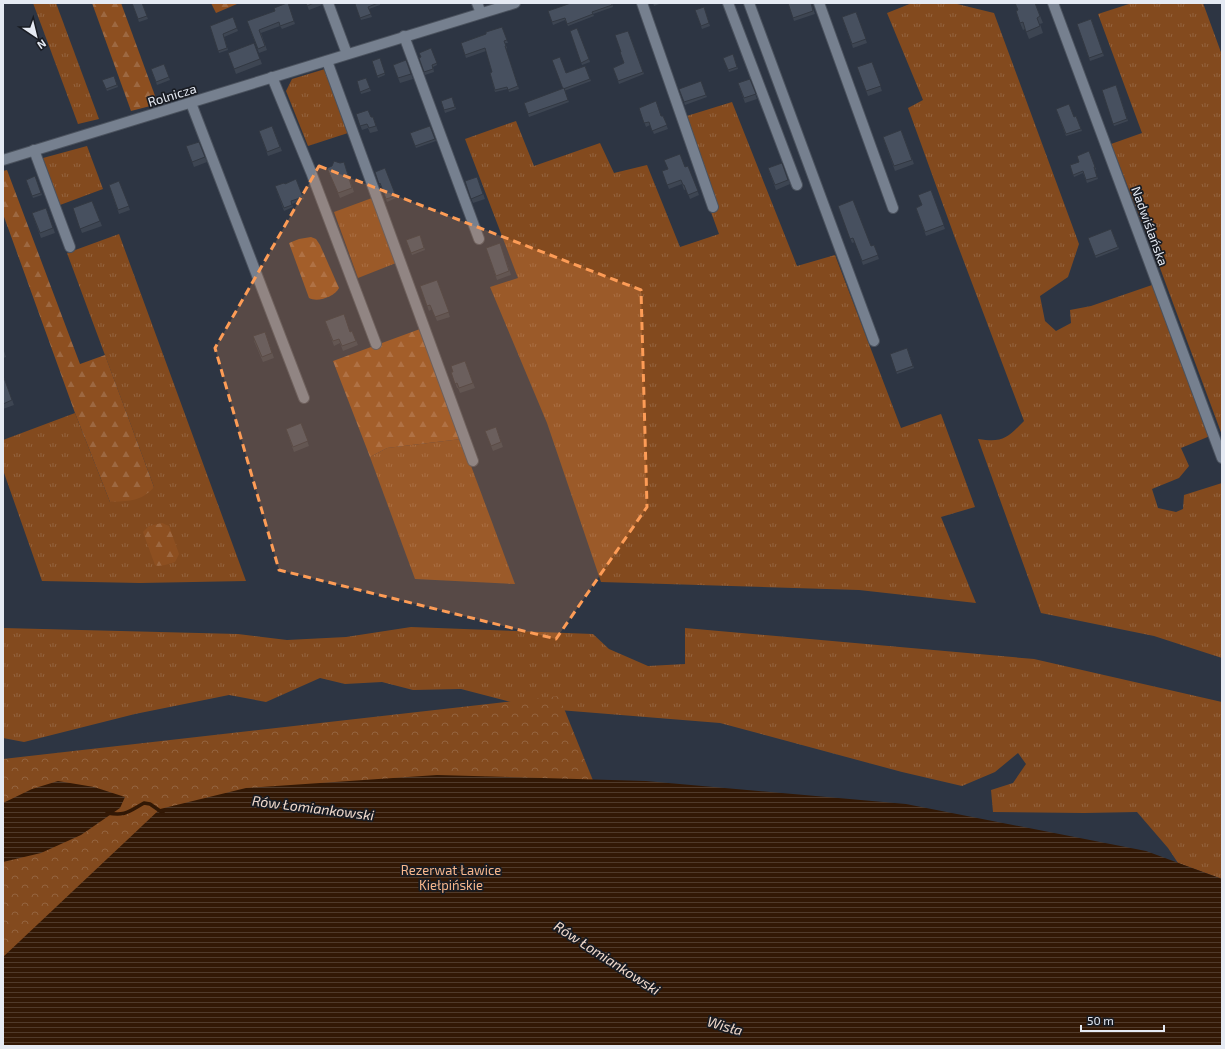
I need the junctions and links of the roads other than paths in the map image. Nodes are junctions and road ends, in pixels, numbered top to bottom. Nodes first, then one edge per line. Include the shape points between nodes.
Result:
1 (328, 3) edge
2 (477, 3) edge
3 (515, 3) edge
4 (642, 3) edge
5 (728, 3) edge
6 (749, 3) edge
7 (819, 3) edge
8 (1053, 3) edge
9 (480, 13) junction
10 (404, 36) junction
11 (347, 54) junction
12 (327, 60) junction
13 (272, 77) junction
14 (191, 102) junction
15 (34, 150) junction
16 (3, 160) edge
17 (797, 186) dead end
18 (713, 206) dead end
19 (893, 208) dead end
20 (479, 239) dead end
21 (70, 247) dead end
22 (874, 341) dead end
23 (376, 344) dead end
24 (304, 398) dead end
25 (1222, 458) edge
26 (473, 461) dead end

1 - 11 street
2 - 9 street
3 - 9 street, Rolnicza
4 - 18 street
5 - 17 street
6 - 22 street
7 - 19 street
8 - 25 street, Nadwiślańska
9 - 10 street, Rolnicza
10 - 11 street, Rolnicza
10 - 20 street
11 - 12 street, Rolnicza
12 - 13 street, Rolnicza
12 - 26 street
13 - 14 street, Rolnicza
13 - 23 street
14 - 15 street, Rolnicza
14 - 24 street
15 - 16 street, Rolnicza
15 - 21 street

